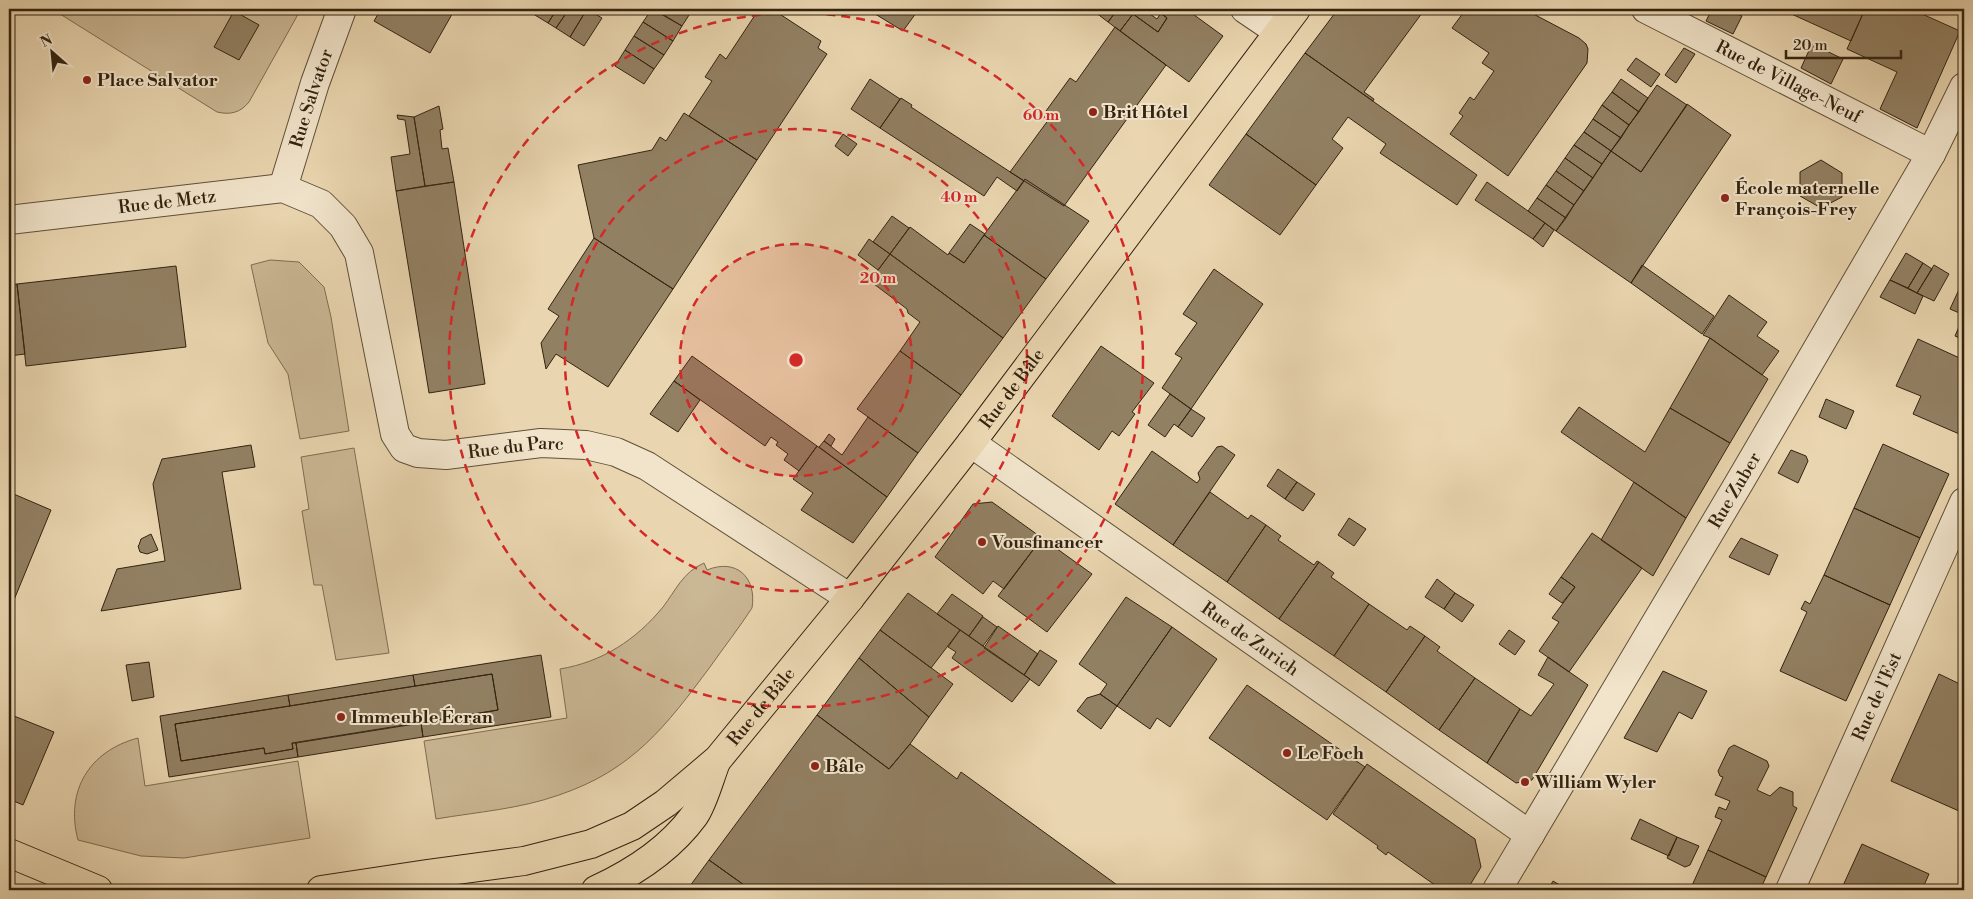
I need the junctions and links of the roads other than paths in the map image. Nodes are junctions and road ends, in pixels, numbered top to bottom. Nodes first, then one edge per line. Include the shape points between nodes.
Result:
1 (342, 9) edge
2 (1245, 9) edge
3 (1296, 9) edge
4 (1646, 9) edge
5 (1279, 32) junction
6 (1964, 87) edge
7 (1931, 154) junction
8 (283, 188) junction
9 (322, 204) joint
10 (9, 220) edge
11 (971, 443) junction
12 (1964, 502) edge
13 (850, 598) junction
14 (718, 759) junction
15 (1530, 835) junction
16 (9, 854) edge
17 (428, 882) edge
18 (98, 890) edge
19 (321, 890) edge
20 (460, 890) edge
21 (596, 890) edge
22 (1498, 890) edge
23 (1790, 890) edge

1 - 8 street, Rue Salvator
2 - 5 street
3 - 5 main road, Rue de Bâle
4 - 7 street, Rue de Village-Neuf
5 - 11 main road, Rue de Bâle
6 - 7 street, Rue Zuber
7 - 15 street, Rue Zuber
8 - 9 street, Rue de Metz
8 - 10 street, Rue de Metz
9 - 13 street, Rue du Parc via 344,226 358,253 395,434 404,448 418,453 446,455 541,443 586,445 616,452 648,466
11 - 13 main road, Rue de Bâle
11 - 15 street, Rue de Zurich
12 - 23 street, Rue de l'Est
13 - 14 main road, Rue de Bâle
14 - 17 main road, Rue de Bâle via 666,803 632,826 591,844
14 - 21 main road, Rue de Bâle via 695,815 663,850 626,876
15 - 22 street, Rue Zuber
16 - 18 main road
17 - 19 main road, Rue de Bâle
17 - 20 main road

